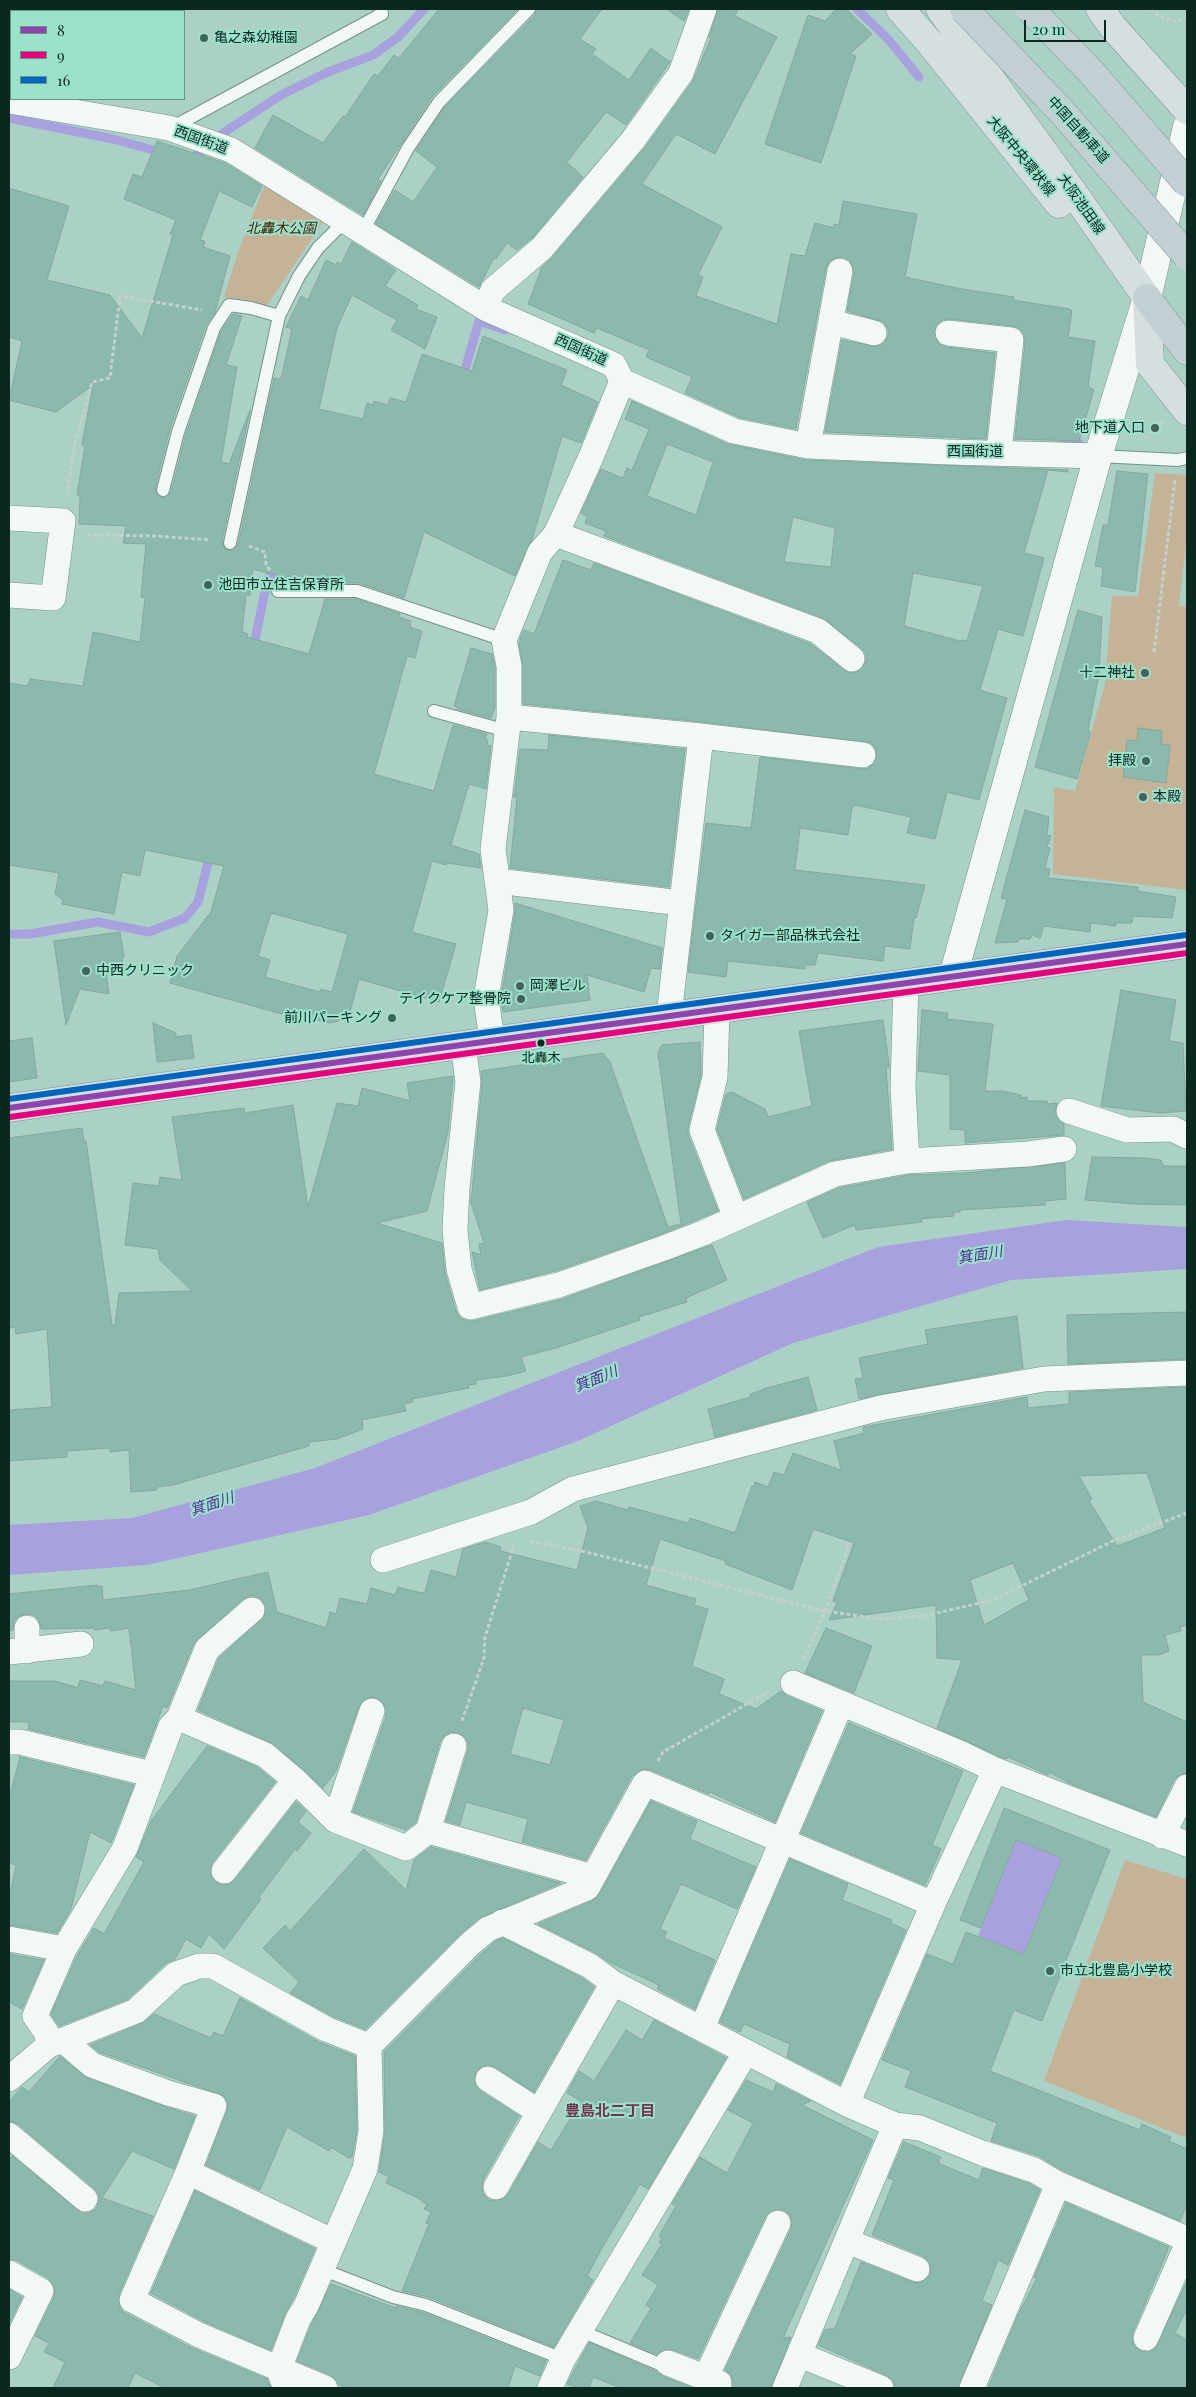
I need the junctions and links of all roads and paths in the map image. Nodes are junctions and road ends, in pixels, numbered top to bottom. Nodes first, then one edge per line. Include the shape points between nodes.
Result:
1 (381, 9) edge
2 (530, 9) edge
3 (704, 9) edge
4 (900, 9) edge
5 (940, 9) edge
6 (964, 9) edge
7 (1030, 9) edge
8 (1100, 9) edge
9 (1150, 9) edge
10 (1187, 15) edge
11 (9, 101) edge
12 (1187, 110) edge
13 (1187, 127) edge
14 (169, 128) junction
15 (1187, 183) edge
16 (353, 227) junction
17 (1187, 256) edge
18 (840, 271) dead end
19 (1146, 298) junction
20 (484, 308) junction
21 (222, 315) junction
22 (279, 316) junction
23 (831, 322) junction
24 (874, 333) dead end
25 (948, 333) dead end
26 (1187, 351) edge
27 (622, 381) junction
28 (1177, 414) edge
29 (1143, 440) dead end
30 (808, 446) junction
31 (999, 452) junction
32 (1098, 456) junction
33 (1182, 459) edge
34 (163, 490) dead end
35 (9, 518) edge
36 (62, 528) junction
37 (556, 534) junction
38 (230, 544) junction
39 (266, 564) dead end
40 (278, 591) dead end
41 (9, 595) edge
42 (504, 640) junction
43 (1154, 652) dead end
44 (852, 659) dead end
45 (434, 711) dead end
46 (508, 724) junction
47 (701, 736) junction
48 (863, 755) dead end
49 (497, 881) junction
50 (682, 903) junction
51 (1187, 944) edge
52 (953, 976) junction
53 (906, 982) junction
54 (717, 1010) junction
55 (669, 1016) junction
56 (492, 1040) junction
57 (463, 1044) junction
58 (9, 1108) edge
59 (1070, 1111) dead end
60 (1187, 1136) edge
61 (1064, 1150) dead end
62 (907, 1161) junction
63 (736, 1218) junction
64 (1187, 1373) edge
65 (1187, 1514) edge
66 (516, 1538) dead end
67 (526, 1540) dead end
68 (848, 1548) dead end
69 (383, 1560) dead end
70 (252, 1610) dead end
71 (825, 1611) junction
72 (21, 1644) edge
73 (81, 1644) dead end
74 (793, 1683) junction
75 (841, 1704) junction
76 (372, 1711) dead end
77 (179, 1718) junction
78 (9, 1742) edge
79 (454, 1746) joint
80 (995, 1770) junction
81 (151, 1774) junction
82 (295, 1780) junction
83 (645, 1783) junction
84 (1187, 1787) edge
85 (336, 1820) junction
86 (428, 1831) junction
87 (1162, 1836) junction
88 (783, 1840) junction
89 (1187, 1844) edge
90 (224, 1871) dead end
91 (594, 1877) junction
92 (933, 1904) junction
93 (502, 1922) junction
94 (9, 1939) edge
95 (64, 1949) junction
96 (613, 1983) junction
97 (702, 2028) junction
98 (56, 2043) junction
99 (369, 2046) junction
100 (746, 2052) junction
101 (9, 2079) edge
102 (488, 2079) dead end
103 (847, 2104) junction
104 (539, 2112) junction
105 (895, 2125) junction
106 (9, 2135) edge
107 (188, 2172) junction
108 (1058, 2184) junction
109 (496, 2187) dead end
110 (85, 2199) dead end
111 (778, 2223) dead end
112 (1187, 2239) edge
113 (332, 2241) junction
114 (847, 2241) junction
115 (1187, 2245) edge
116 (321, 2269) junction
117 (918, 2269) dead end
118 (9, 2273) edge
119 (581, 2331) junction
120 (1146, 2338) dead end
121 (800, 2355) junction
122 (9, 2357) edge
123 (563, 2360) junction
124 (668, 2363) joint
125 (280, 2374) junction
126 (712, 2383) edge
127 (325, 2388) edge
128 (550, 2388) edge
129 (785, 2388) edge
130 (882, 2388) edge
131 (972, 2388) edge

1 - 14 lane via 382,14
2 - 16 lane via 439,102
3 - 20 street via 681,72 633,140 542,248 493,290
4 - 19 main road, 大阪中央環状線 via 1062,208
5 - 19 main road, 大阪池田線
6 - 17 highway, 中国自動車道, bridge via 1063,113
7 - 15 highway, bridge via 1092,73
8 - 12 main road
9 - 10 path via 1163,18 1178,22
11 - 14 street, 西国街道
13 - 19 street
14 - 16 street, 西国街道 via 231,150
16 - 20 street, 西国街道
16 - 22 lane via 318,248 299,276
18 - 23 street
19 - 26 highway
19 - 28 main road via 1150,364
19 - 32 street
20 - 27 street, 西国街道 via 614,365
21 - 22 lane via 229,306
21 - 34 lane via 214,328 194,384
21 - 36 path via 120,296 110,378 92,382 75,443
22 - 38 lane
23 - 24 street
23 - 30 street
25 - 31 street via 1011,340
27 - 30 street, 西国街道 via 734,430
27 - 37 street
28 - 29 path
30 - 31 street, 西国街道
31 - 32 street, 西国街道
32 - 33 lane, 西国街道
32 - 52 street
33 - 43 path
35 - 36 street
36 - 38 path
36 - 41 street via 53,598
37 - 42 street via 540,552
37 - 44 street via 818,630
38 - 39 path via 265,552
40 - 42 lane via 357,591
42 - 46 street via 509,666
45 - 46 lane
46 - 47 street
46 - 49 street via 493,850
47 - 48 street
47 - 50 street
49 - 50 street
49 - 56 street via 501,910 486,998
50 - 55 street
51 - 52 main road
52 - 53 main road
53 - 54 main road
53 - 62 street via 903,1088
54 - 55 main road
54 - 63 street via 715,1077 702,1130
55 - 56 main road
56 - 57 main road
57 - 58 main road
57 - 63 street via 468,1082 455,1230 459,1269 470,1307 567,1282 664,1248
59 - 60 street via 1127,1130 1172,1129
61 - 62 street
62 - 63 street via 835,1174
64 - 69 street via 1044,1379 880,1408 574,1490 531,1512
65 - 71 path via 1113,1541 984,1602 923,1616 880,1619
66 - 79 path via 485,1637 484,1658
67 - 71 path via 573,1548
68 - 71 path
70 - 77 street via 207,1649
71 - 74 path
72 - 73 street
74 - 75 street
74 - 83 path via 784,1682 663,1752
75 - 80 street
75 - 88 street
76 - 85 street
77 - 81 street via 171,1726
77 - 82 street via 265,1755
78 - 81 street
79 - 86 street
80 - 87 street
80 - 92 street
81 - 95 street via 125,1848
82 - 85 street
82 - 90 street
83 - 88 street
83 - 91 street
84 - 87 street
85 - 86 street via 406,1848
86 - 91 street
87 - 89 street
88 - 92 street
88 - 97 street
91 - 93 street via 587,1888
92 - 103 street
93 - 96 street via 590,1966
93 - 99 street via 470,1944
94 - 95 street
95 - 98 street via 35,2016
96 - 97 street
96 - 104 street
97 - 100 street
98 - 99 street via 136,2012 176,1974 199,1966 213,1966 326,2029
98 - 101 street
98 - 107 street via 92,2064 168,2094 214,2106
99 - 113 street via 371,2131 365,2169
100 - 103 street
100 - 119 street
102 - 104 street
103 - 105 street
104 - 109 street
105 - 108 street via 920,2128 1034,2170
105 - 114 street
106 - 110 street
107 - 113 street
107 - 125 street via 132,2300
108 - 112 street
108 - 131 street
111 - 126 street
113 - 116 street
114 - 117 street
114 - 121 street
115 - 120 street
116 - 123 lane via 394,2297 426,2305
116 - 125 street
118 - 122 street via 41,2291
119 - 123 street
119 - 124 lane via 664,2366
121 - 129 street
121 - 130 street
123 - 128 street
124 - 126 street
125 - 127 street

